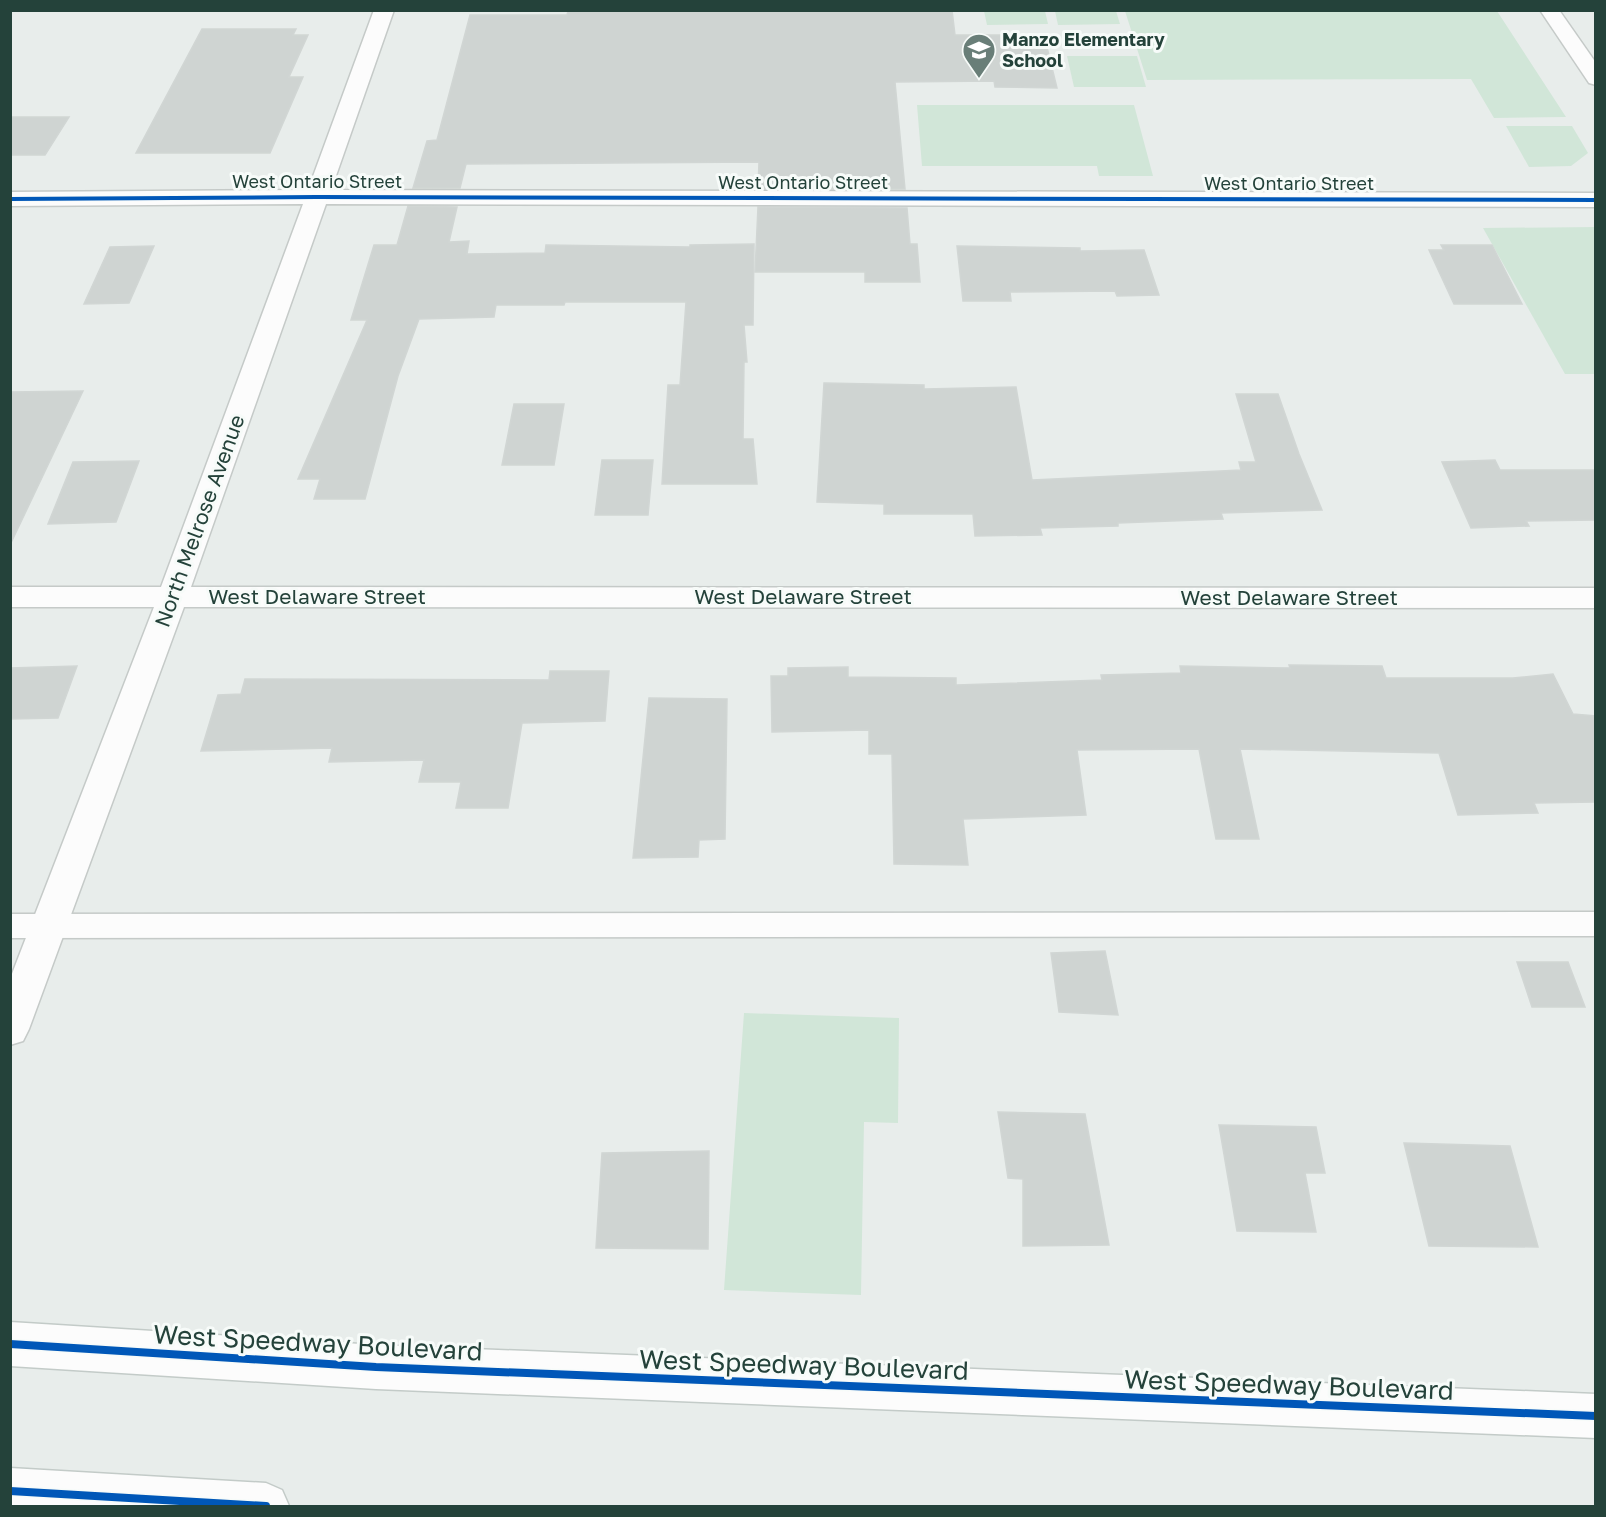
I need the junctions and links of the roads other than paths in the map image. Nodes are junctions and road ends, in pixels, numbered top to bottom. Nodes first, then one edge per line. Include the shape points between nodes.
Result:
1 (384, 10) edge
2 (1549, 10) edge
3 (1596, 79) edge
4 (316, 197) junction
5 (10, 199) edge
6 (1596, 200) edge
7 (173, 596) junction
8 (10, 597) edge
9 (1596, 598) edge
10 (1596, 924) edge
11 (10, 926) edge
12 (50, 926) junction
13 (10, 1029) edge
14 (10, 1344) edge
15 (1596, 1416) edge
16 (10, 1491) edge
17 (267, 1506) edge

1 - 4 street, North Melrose Avenue
2 - 3 street
4 - 5 street, West Ontario Street
4 - 6 street, West Ontario Street
4 - 7 street, North Melrose Avenue
7 - 8 street, West Delaware Street
7 - 9 street, West Delaware Street
7 - 12 street, North Melrose Avenue
10 - 12 lane
11 - 12 lane
12 - 13 street, North Melrose Avenue
14 - 15 street, West Speedway Boulevard via 388,1368
16 - 17 street

